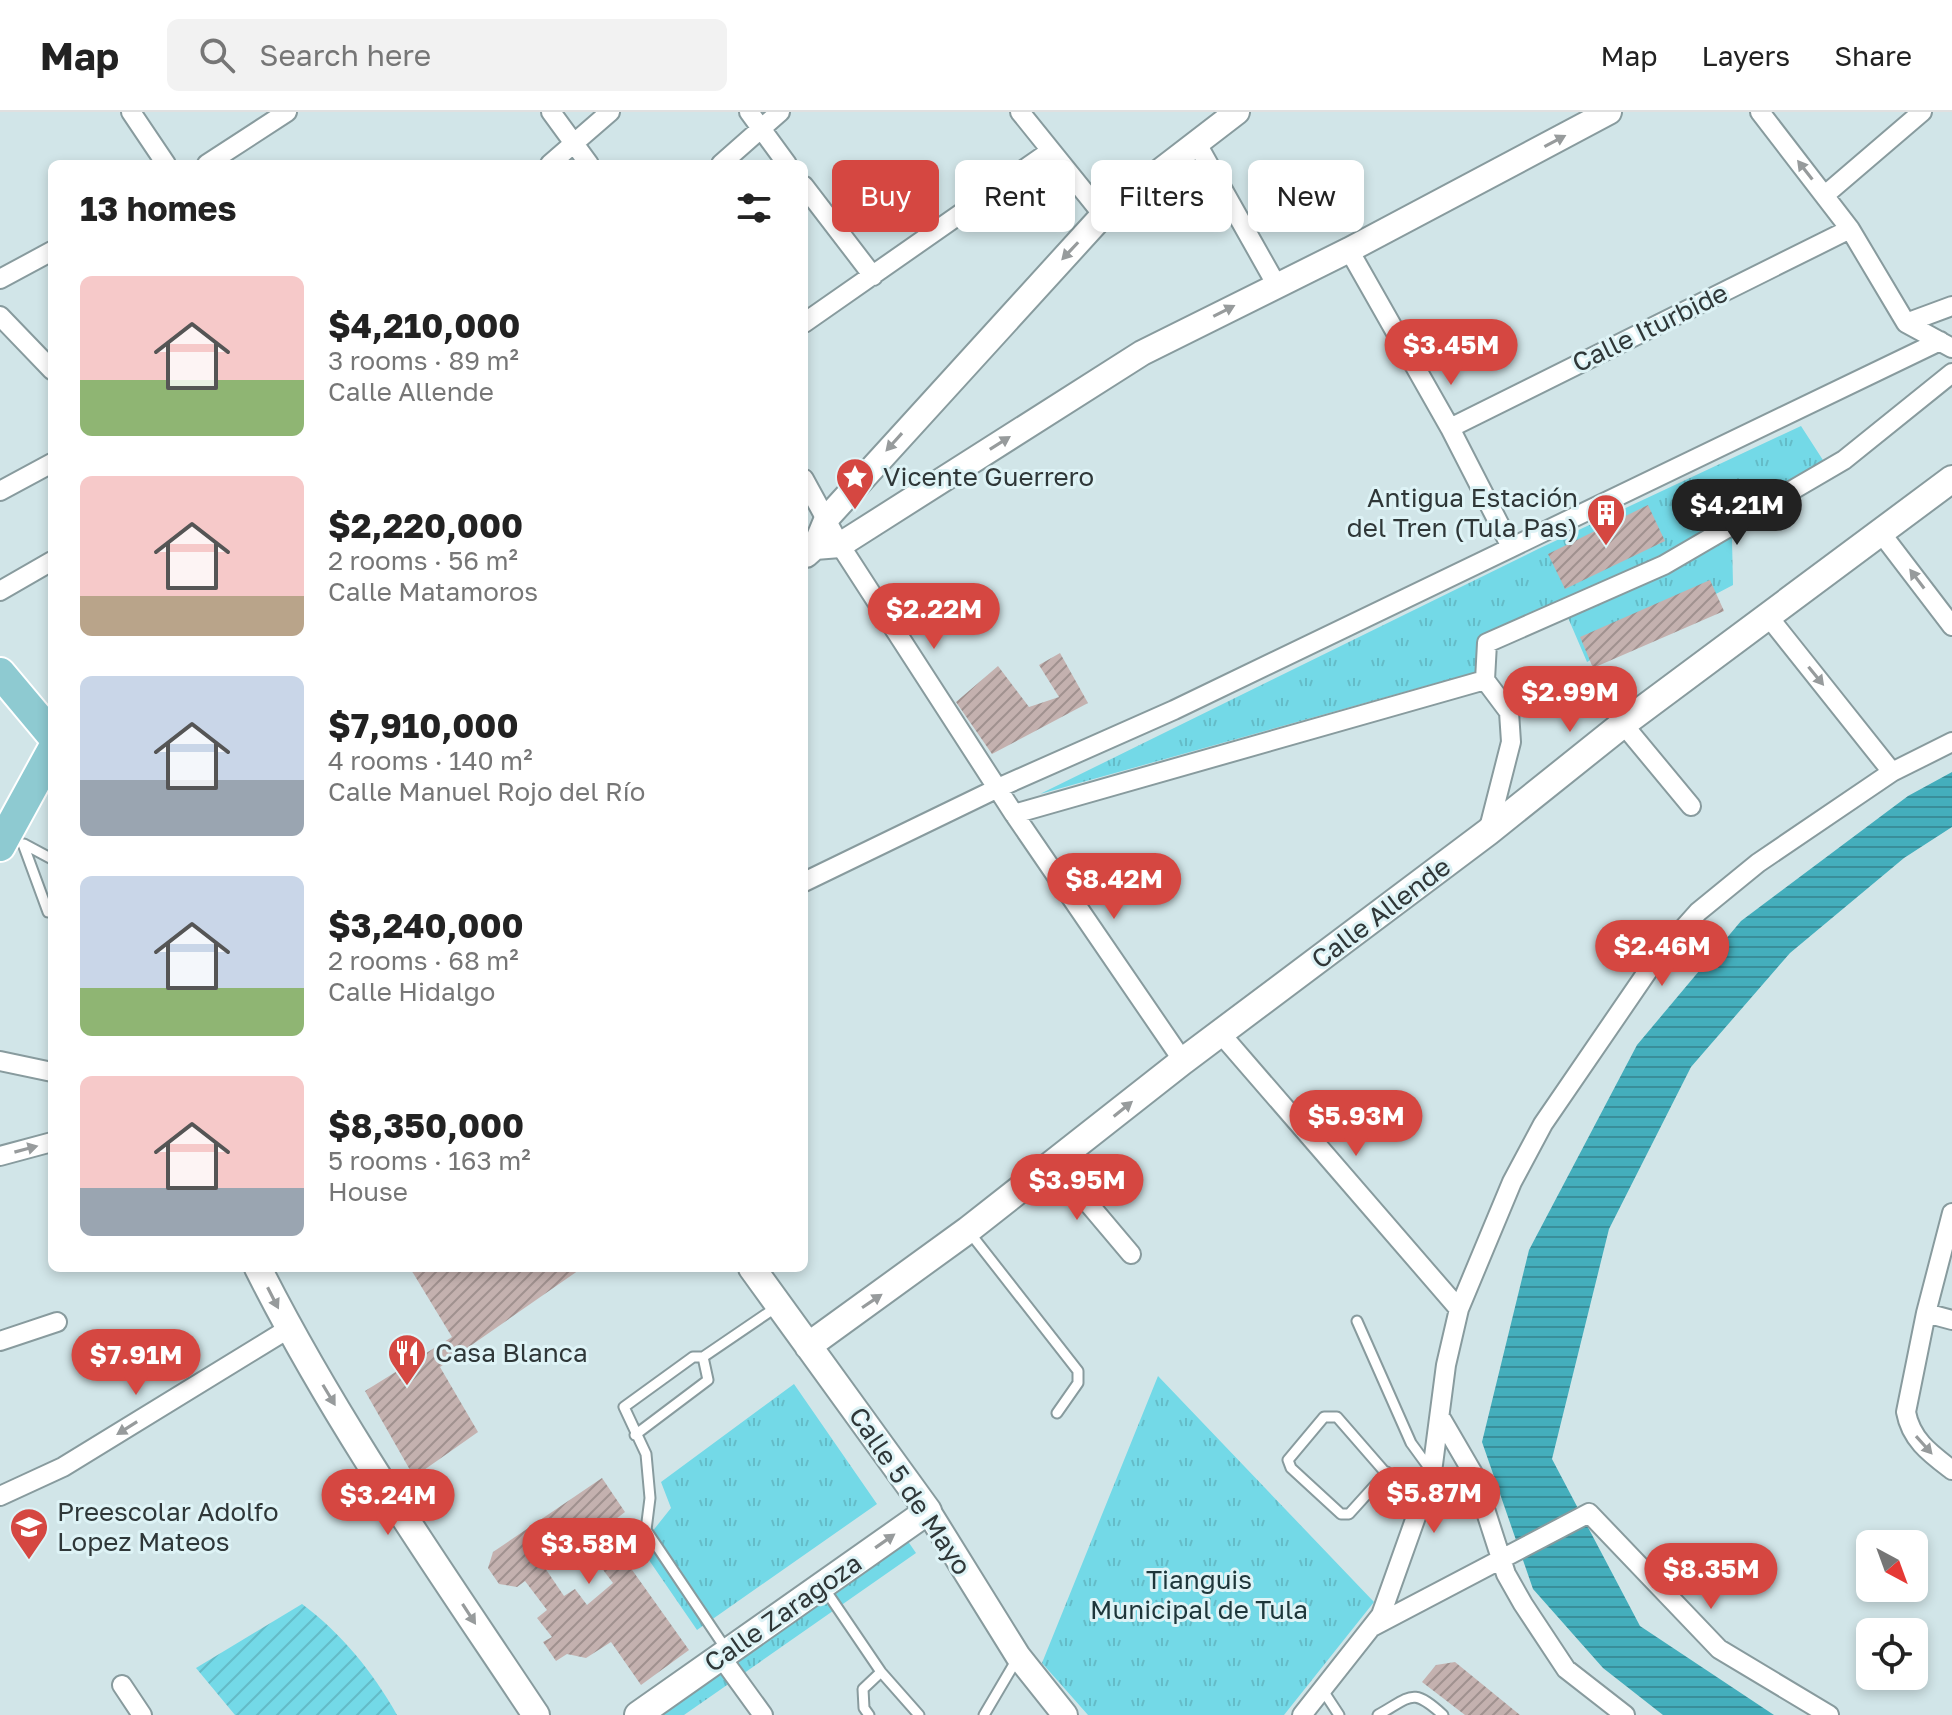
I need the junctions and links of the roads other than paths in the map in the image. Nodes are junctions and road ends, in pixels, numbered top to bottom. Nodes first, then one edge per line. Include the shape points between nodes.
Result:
1 (131, 112) edge
2 (287, 112) edge
3 (551, 112) edge
4 (610, 112) edge
5 (749, 112) edge
6 (780, 112) edge
7 (1020, 112) edge
8 (1236, 112) edge
9 (1609, 112) edge
10 (1760, 112) edge
11 (1922, 112) edge
12 (760, 128) junction
13 (1196, 142) junction
14 (573, 144) junction
15 (1049, 152) junction
16 (163, 160) edge
17 (213, 160) edge
18 (555, 160) edge
19 (586, 160) edge
20 (725, 160) edge
21 (784, 160) edge
22 (1173, 160) edge
23 (808, 191) edge
24 (1825, 195) junction
25 (1091, 201) edge
26 (1091, 228) edge
27 (1850, 229) junction
28 (1349, 250) junction
29 (48, 253) edge
30 (873, 276) junction
31 (0, 279) edge
32 (1276, 284) junction
33 (1952, 306) edge
34 (0, 316) edge
35 (808, 320) edge
36 (1906, 323) junction
37 (1946, 345) edge
38 (48, 366) edge
39 (1952, 373) edge
40 (1450, 428) junction
41 (48, 465) edge
42 (1952, 479) edge
43 (808, 486) edge
44 (0, 491) edge
45 (827, 518) junction
46 (1881, 533) junction
47 (840, 545) junction
48 (1511, 547) junction
49 (810, 552) edge
50 (48, 563) edge
51 (0, 591) edge
52 (1767, 615) junction
53 (1952, 626) edge
54 (0, 673) edge
55 (1485, 680) junction
56 (1623, 724) junction
57 (48, 730) edge
58 (1952, 742) edge
59 (48, 760) edge
60 (1892, 772) junction
61 (998, 788) junction
62 (1691, 806) dead end
63 (1014, 814) junction
64 (1488, 832) junction
65 (9, 843) edge
66 (48, 858) edge
67 (808, 880) edge
68 (48, 912) edge
69 (1221, 1034) junction
70 (0, 1061) edge
71 (1183, 1061) junction
72 (48, 1071) edge
73 (48, 1143) edge
74 (0, 1156) edge
75 (1055, 1164) junction
76 (1952, 1213) edge
77 (968, 1230) junction
78 (1131, 1254) dead end
79 (260, 1272) edge
80 (755, 1272) edge
81 (778, 1306) junction
82 (1459, 1309) junction
83 (1926, 1313) junction
84 (1952, 1320) edge
85 (1357, 1321) dead end
86 (57, 1322) dead end
87 (288, 1329) junction
88 (0, 1341) edge
89 (808, 1346) junction
90 (703, 1357) junction
91 (1057, 1413) dead end
92 (1442, 1420) junction
93 (635, 1435) junction
94 (1952, 1470) edge
95 (1387, 1472) junction
96 (1432, 1472) junction
97 (0, 1496) edge
98 (928, 1511) junction
99 (1420, 1513) junction
100 (1506, 1556) junction
101 (822, 1586) junction
102 (1370, 1628) junction
103 (724, 1654) junction
104 (1018, 1656) junction
105 (881, 1672) junction
106 (122, 1685) dead end
107 (1322, 1689) junction
108 (142, 1715) edge
109 (536, 1715) edge
110 (638, 1715) edge
111 (763, 1715) edge
112 (869, 1715) edge
113 (919, 1715) edge
114 (984, 1715) edge
115 (1065, 1715) edge
116 (1302, 1715) edge
117 (1339, 1715) edge
118 (1378, 1715) edge
119 (1443, 1715) edge
120 (1625, 1715) edge
121 (1829, 1715) edge

1 - 16 street
2 - 17 street
3 - 14 street
4 - 14 street
5 - 12 street
6 - 12 street
7 - 15 street
8 - 13 street
28 -> 9 street
24 -> 10 street
11 - 24 street
12 - 20 street
12 - 21 street
13 - 22 street
13 - 32 street
14 - 18 street
14 - 19 street
15 - 25 street
15 - 30 street
23 - 30 street
24 - 27 street
26 -> 45 street
27 - 36 street
27 - 40 street, Calle Iturbide
28 - 32 street
28 - 40 street
29 - 31 street
30 - 35 street
47 -> 32 street via 1142,353
33 - 36 street
34 - 38 street
36 - 37 street
37 - 48 street
39 - 55 street via 1844,460 1664,565 1487,643
40 - 48 street
41 - 44 street
42 - 46 main road, Calle Allende
43 - 45 street
45 - 47 street
45 - 49 street
46 - 52 main road, Calle Allende
53 -> 46 street
47 - 49 street
47 - 61 street
48 - 61 street via 1174,710
50 - 51 street
52 - 56 main road, Calle Allende
52 -> 60 street
54 - 57 main road
55 - 63 street
55 - 64 street via 1509,712 1511,742
56 - 62 street
56 - 64 main road, Calle Allende
58 - 60 street
59 - 65 main road
60 - 82 street via 1758,863 1698,912 1656,959 1543,1124 1512,1182
61 - 63 street
61 - 67 street
63 - 71 street
64 - 69 main road, Calle Allende
65 - 66 lane
65 - 68 lane
69 - 71 main road, Calle Allende
69 - 82 street
70 - 72 street
75 -> 71 main road, Calle Allende
74 -> 73 street
75 - 77 main road, Calle Allende
75 - 78 street
76 - 83 street
89 -> 77 main road, Calle Allende
77 - 91 lane via 1078,1371 1078,1383
79 -> 87 main road
80 - 81 main road, Calle 5 de Mayo
81 - 89 main road, Calle 5 de Mayo
81 - 90 lane
82 - 92 street via 1446,1365
83 - 84 street
83 -> 94 street via 1906,1412 1922,1446
85 - 96 lane via 1411,1443
86 - 88 street
87 -> 97 street via 63,1467
87 -> 109 main road
89 - 98 main road, Calle 5 de Mayo
90 - 93 lane via 708,1380
90 - 93 lane via 693,1357 624,1407
92 - 96 street
92 - 100 street via 1474,1475
93 - 103 lane via 646,1454 646,1530
95 - 95 lane via 1337,1417 1324,1417 1288,1460 1341,1514 1349,1514
95 - 99 lane
96 - 99 street
101 -> 98 main road, Calle Zaragoza
98 - 104 street, Calle 5 de Mayo
99 - 102 street via 1381,1615
100 - 102 street
100 - 120 street via 1523,1604 1566,1669
100 - 121 street via 1589,1513 1719,1649
101 - 103 main road, Calle Zaragoza
101 - 105 lane
102 - 107 street
103 - 110 main road, Calle Zaragoza
103 - 111 street
104 - 114 lane
104 - 115 street, Calle 5 de Mayo
105 - 112 lane via 863,1689
105 - 113 lane
106 - 108 street
107 - 116 street
107 - 117 lane
118 - 119 lane via 1422,1695

